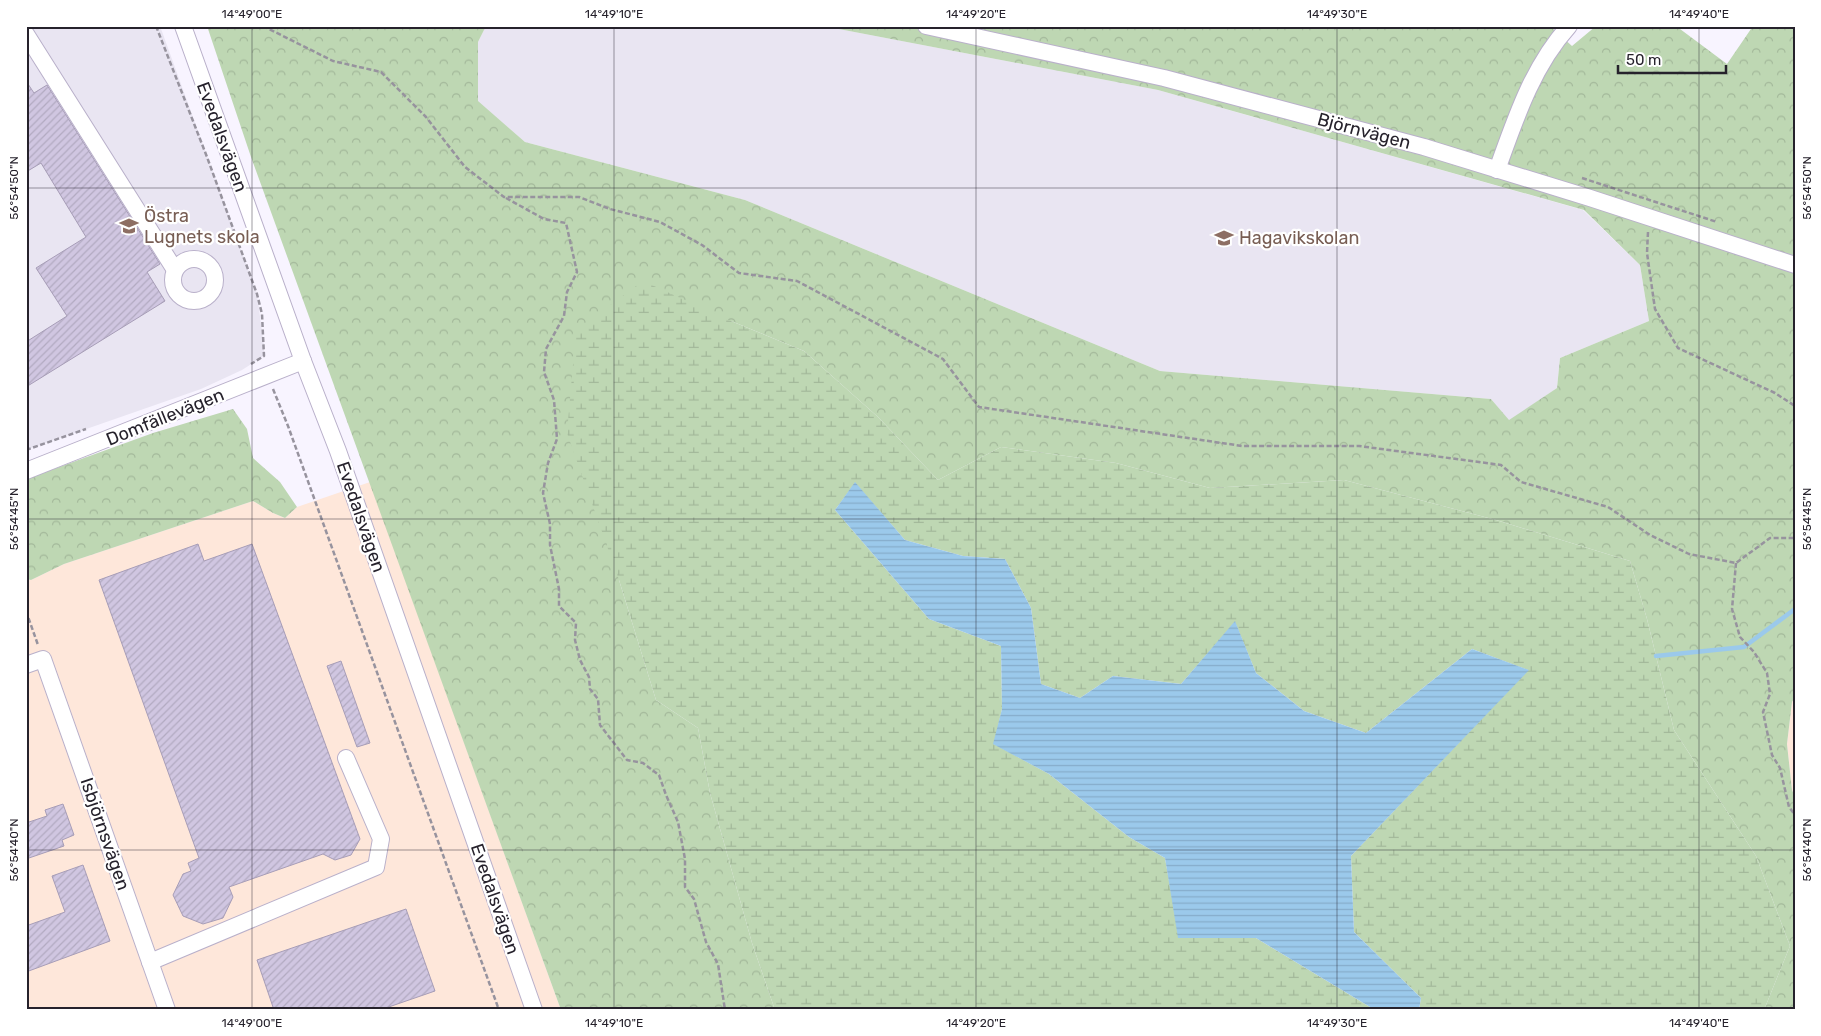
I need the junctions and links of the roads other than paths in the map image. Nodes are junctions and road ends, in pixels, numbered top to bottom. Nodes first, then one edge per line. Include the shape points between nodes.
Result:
1 (183, 26) edge
2 (926, 26) edge
3 (1570, 26) edge
4 (26, 34) edge
5 (1497, 170) junction
6 (1795, 265) edge
7 (175, 270) dead end
8 (303, 361) junction
9 (26, 471) edge
10 (26, 665) edge
11 (346, 758) dead end
12 (150, 962) junction
13 (167, 1010) edge
14 (534, 1010) edge

1 - 8 street, Evedalsvägen
2 - 5 street, Björnvägen via 1164,78 1424,147
3 - 5 street via 1541,63
4 - 7 street
5 - 6 street, Björnvägen
8 - 9 street, Domfällevägen
8 - 14 street, Evedalsvägen via 338,451
10 - 12 street, Isbjörnsvägen via 42,659
11 - 12 street via 381,839 376,867
12 - 13 street, Isbjörnsvägen

